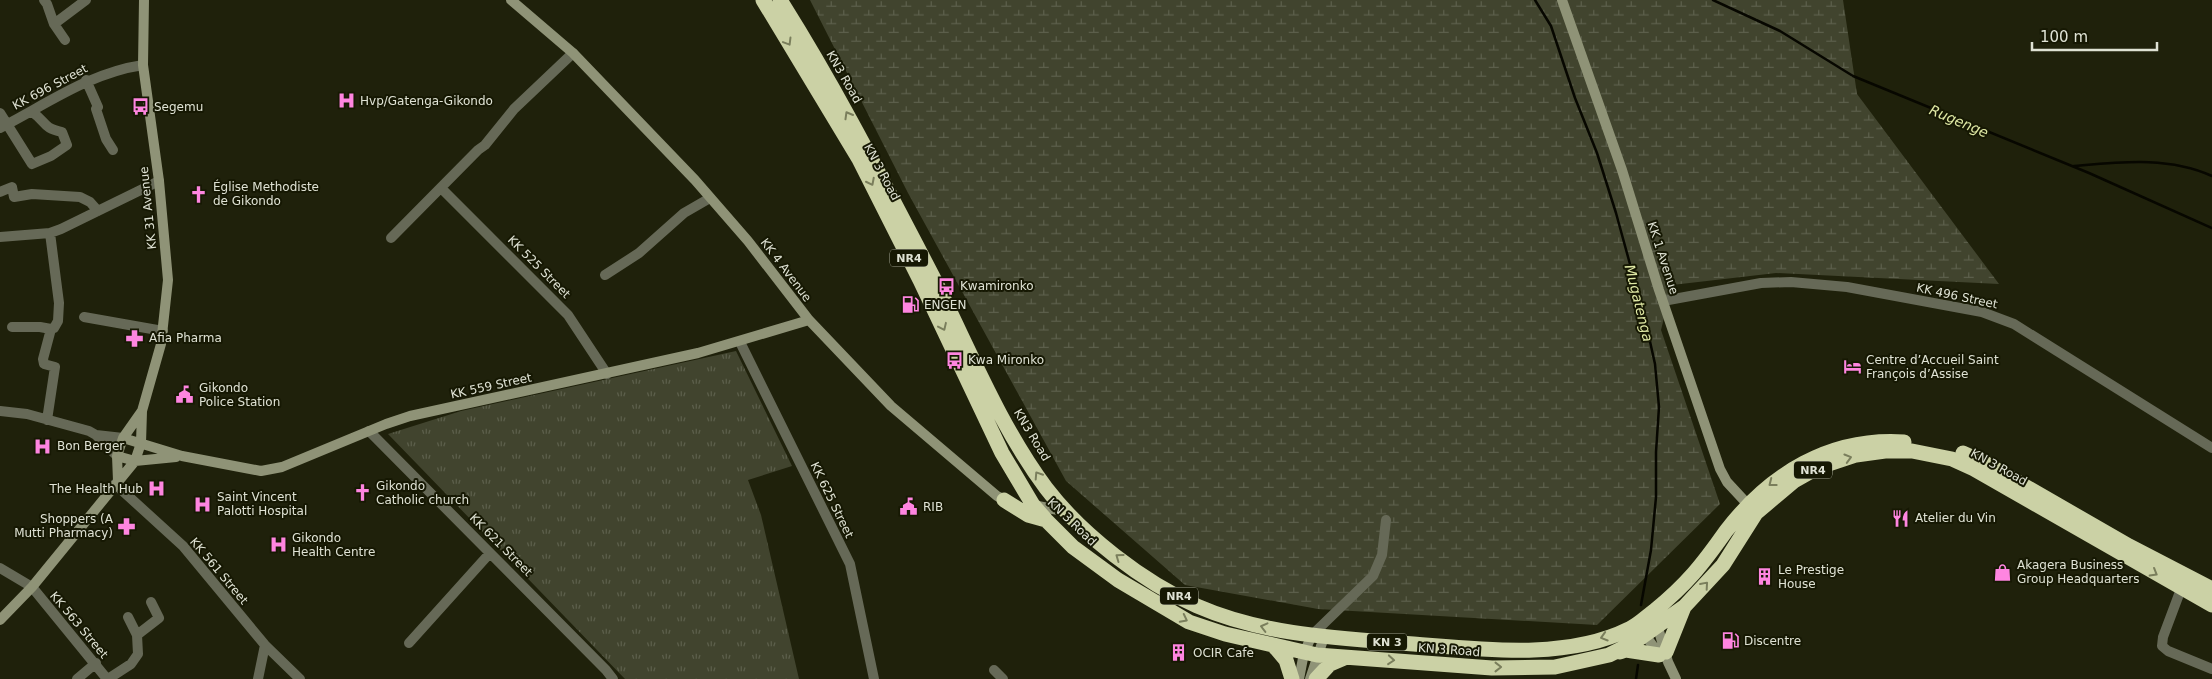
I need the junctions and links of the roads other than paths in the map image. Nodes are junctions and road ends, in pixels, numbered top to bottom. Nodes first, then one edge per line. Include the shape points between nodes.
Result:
1 (44, 0) edge
2 (86, 0) edge
3 (144, 0) edge
4 (511, 0) edge
5 (763, 0) edge
6 (780, 0) edge
7 (1562, 0) edge
8 (54, 24) junction
9 (65, 40) dead end
10 (573, 53) junction
11 (143, 65) junction
12 (86, 80) junction
13 (0, 112) edge
14 (32, 112) junction
15 (3, 127) edge
16 (113, 150) dead end
17 (159, 180) junction
18 (441, 188) junction
19 (0, 192) edge
20 (710, 198) junction
21 (98, 212) junction
22 (50, 233) junction
23 (0, 237) edge
24 (391, 238) dead end
25 (605, 275) dead end
26 (1663, 301) junction
27 (84, 317) dead end
28 (809, 320) junction
29 (12, 327) dead end
30 (51, 329) junction
31 (163, 331) junction
32 (740, 342) junction
33 (607, 374) junction
34 (0, 410) edge
35 (142, 410) junction
36 (46, 420) junction
37 (369, 431) junction
38 (96, 436) junction
39 (123, 438) junction
40 (2207, 441) edge
41 (141, 443) junction
42 (2212, 448) edge
43 (117, 456) junction
44 (182, 456) junction
45 (135, 461) junction
46 (116, 483) junction
47 (1021, 486) junction
48 (1008, 501) junction
49 (1034, 505) junction
50 (1752, 509) junction
51 (1068, 512) junction
52 (1046, 520) junction
53 (1386, 520) dead end
54 (490, 552) junction
55 (0, 568) edge
56 (32, 588) junction
57 (2181, 589) junction
58 (2212, 589) edge
59 (151, 602) dead end
60 (2212, 605) edge
61 (1684, 607) junction
62 (128, 617) dead end
63 (0, 620) edge
64 (1647, 625) junction
65 (137, 635) junction
66 (1318, 636) junction
67 (409, 643) dead end
68 (265, 645) junction
69 (1274, 646) junction
70 (1450, 647) joint
71 (1310, 654) junction
72 (1609, 655) junction
73 (1348, 656) junction
74 (1664, 656) junction
75 (96, 663) junction
76 (994, 670) dead end
77 (2212, 670) edge
78 (77, 679) edge
79 (108, 679) edge
80 (258, 679) edge
81 (300, 679) edge
82 (613, 679) edge
83 (874, 679) edge
84 (1004, 679) edge
85 (1292, 679) edge
86 (1299, 679) edge
87 (1310, 679) edge
88 (1316, 679) edge
89 (1676, 679) edge

1 - 8 street
2 - 8 street
3 - 11 main road, KK 31 Avenue
4 - 10 main road, KK 4 Avenue
5 -> 47 highway, KN 3 Road / NR4 via 859,158
51 -> 6 highway, KN3 Road / NR4 via 1046,488 1017,443 876,164
7 - 26 main road, KK 1 Avenue via 1622,170
8 - 9 street
10 - 18 street via 514,109 485,145
10 - 20 main road, KK 4 Avenue
11 - 12 street, KK 696 Street
11 - 17 main road, KK 31 Avenue
12 - 14 street, KK 696 Street
12 - 16 street
13 - 15 street
14 - 15 street, KK 696 Street
14 - 15 street via 47,128 62,132 67,145 32,164 13,130
17 - 21 street
17 - 31 main road, KK 31 Avenue via 168,280
18 - 24 street
18 - 33 street, KK 525 Street via 568,315
19 - 21 street via 12,187 14,197 32,194 80,197 90,202
20 - 25 street via 684,213 639,253
20 - 28 main road, KK 4 Avenue
21 - 22 street
22 - 23 street
22 - 30 street via 59,303 58,321
26 - 40 street, KK 496 Street via 1752,285 1791,282 1847,287 1982,312 2014,324
26 - 50 main road, KK 1 Avenue via 1720,469 1727,482
27 - 31 street
28 - 32 main road, KK 559 Street
28 - 48 main road, KK 4 Avenue via 921,434
29 - 30 street
30 - 36 street via 43,359 44,364 55,367
31 - 35 main road, KK 31 Avenue
32 - 33 main road, KK 559 Street
32 - 83 street, KK 625 Street via 850,564
33 - 37 main road, KK 559 Street via 410,416
34 - 36 street
35 - 39 main road, KK 31 Avenue
35 - 41 main road, KK 31 Avenue
36 - 38 street
37 - 44 main road, KK 559 Street via 282,467 261,471
37 - 54 street, KK 621 Street
38 - 39 street
38 - 43 street
39 - 41 main road, KK 559 Street
39 - 43 main road, KK 31 Avenue
40 - 42 street, KK 496 Street
41 - 44 main road, KK 559 Street
41 - 45 main road, KK 31 Avenue
43 - 45 main road, KK 559 Street
43 - 46 main road, KK 31 Avenue
44 - 45 main road, KK 559 Street
45 - 46 main road, KK 31 Avenue
46 - 56 main road, KK 31 Avenue
46 - 68 street, KK 561 Street via 183,546
47 - 48 highway via 1019,494
47 - 49 highway, KN 3 Road / NR4
48 - 49 main road
48 - 52 highway via 1028,515
49 - 51 main road
49 - 52 highway, KN 3 Road / NR4
50 -> 57 highway, KN 3 Road / NR4 via 1817,468 1856,455 1885,451 1920,452 1952,459 1974,469
58 -> 50 highway, KN 3 Road / NR4 via 2129,546 1983,462 1938,446 1882,440 1817,455 1769,485
61 -> 50 highway, KN 3 Road / NR4 via 1723,564
50 - 64 highway, KN 3 Road / NR4
66 -> 51 highway, KN3 Road / NR4 via 1280,631 1197,606 1100,544
52 -> 69 highway, KN 3 Road / NR4 via 1073,547 1172,613 1189,622
53 - 66 street via 1382,554 1373,576
54 - 67 street
54 - 82 street, KK 621 Street
55 - 56 street, KK 563 Street
56 - 63 main road, KK 31 Avenue
56 - 75 street, KK 563 Street
57 - 60 highway, KN 3 Road / NR4
57 - 77 street via 2162,646
59 - 65 street via 159,618
61 - 64 highway, KN 3 Road / NR4
61 - 74 highway
62 - 65 street
64 -> 70 highway, KN 3 Road / NR4 via 1554,649
64 - 72 highway, KN 3 Road / NR4
64 - 74 main road
64 - 74 main road
65 - 79 street via 136,659
66 - 70 highway, KN3 Road / KN 3
66 - 71 main road
68 - 80 street
68 - 81 street, KK 561 Street
69 - 71 highway, KN 3 Road / NR4
69 - 85 highway via 1286,660
71 - 73 highway, KN 3 Road / NR4
71 - 86 main road
71 - 87 main road
73 -> 72 highway, KN 3 Road / NR4 via 1492,668 1555,667
72 - 74 highway via 1626,650
73 - 88 highway via 1330,664
74 - 89 main road
75 - 78 street
75 - 79 street, KK 563 Street
76 - 84 street

